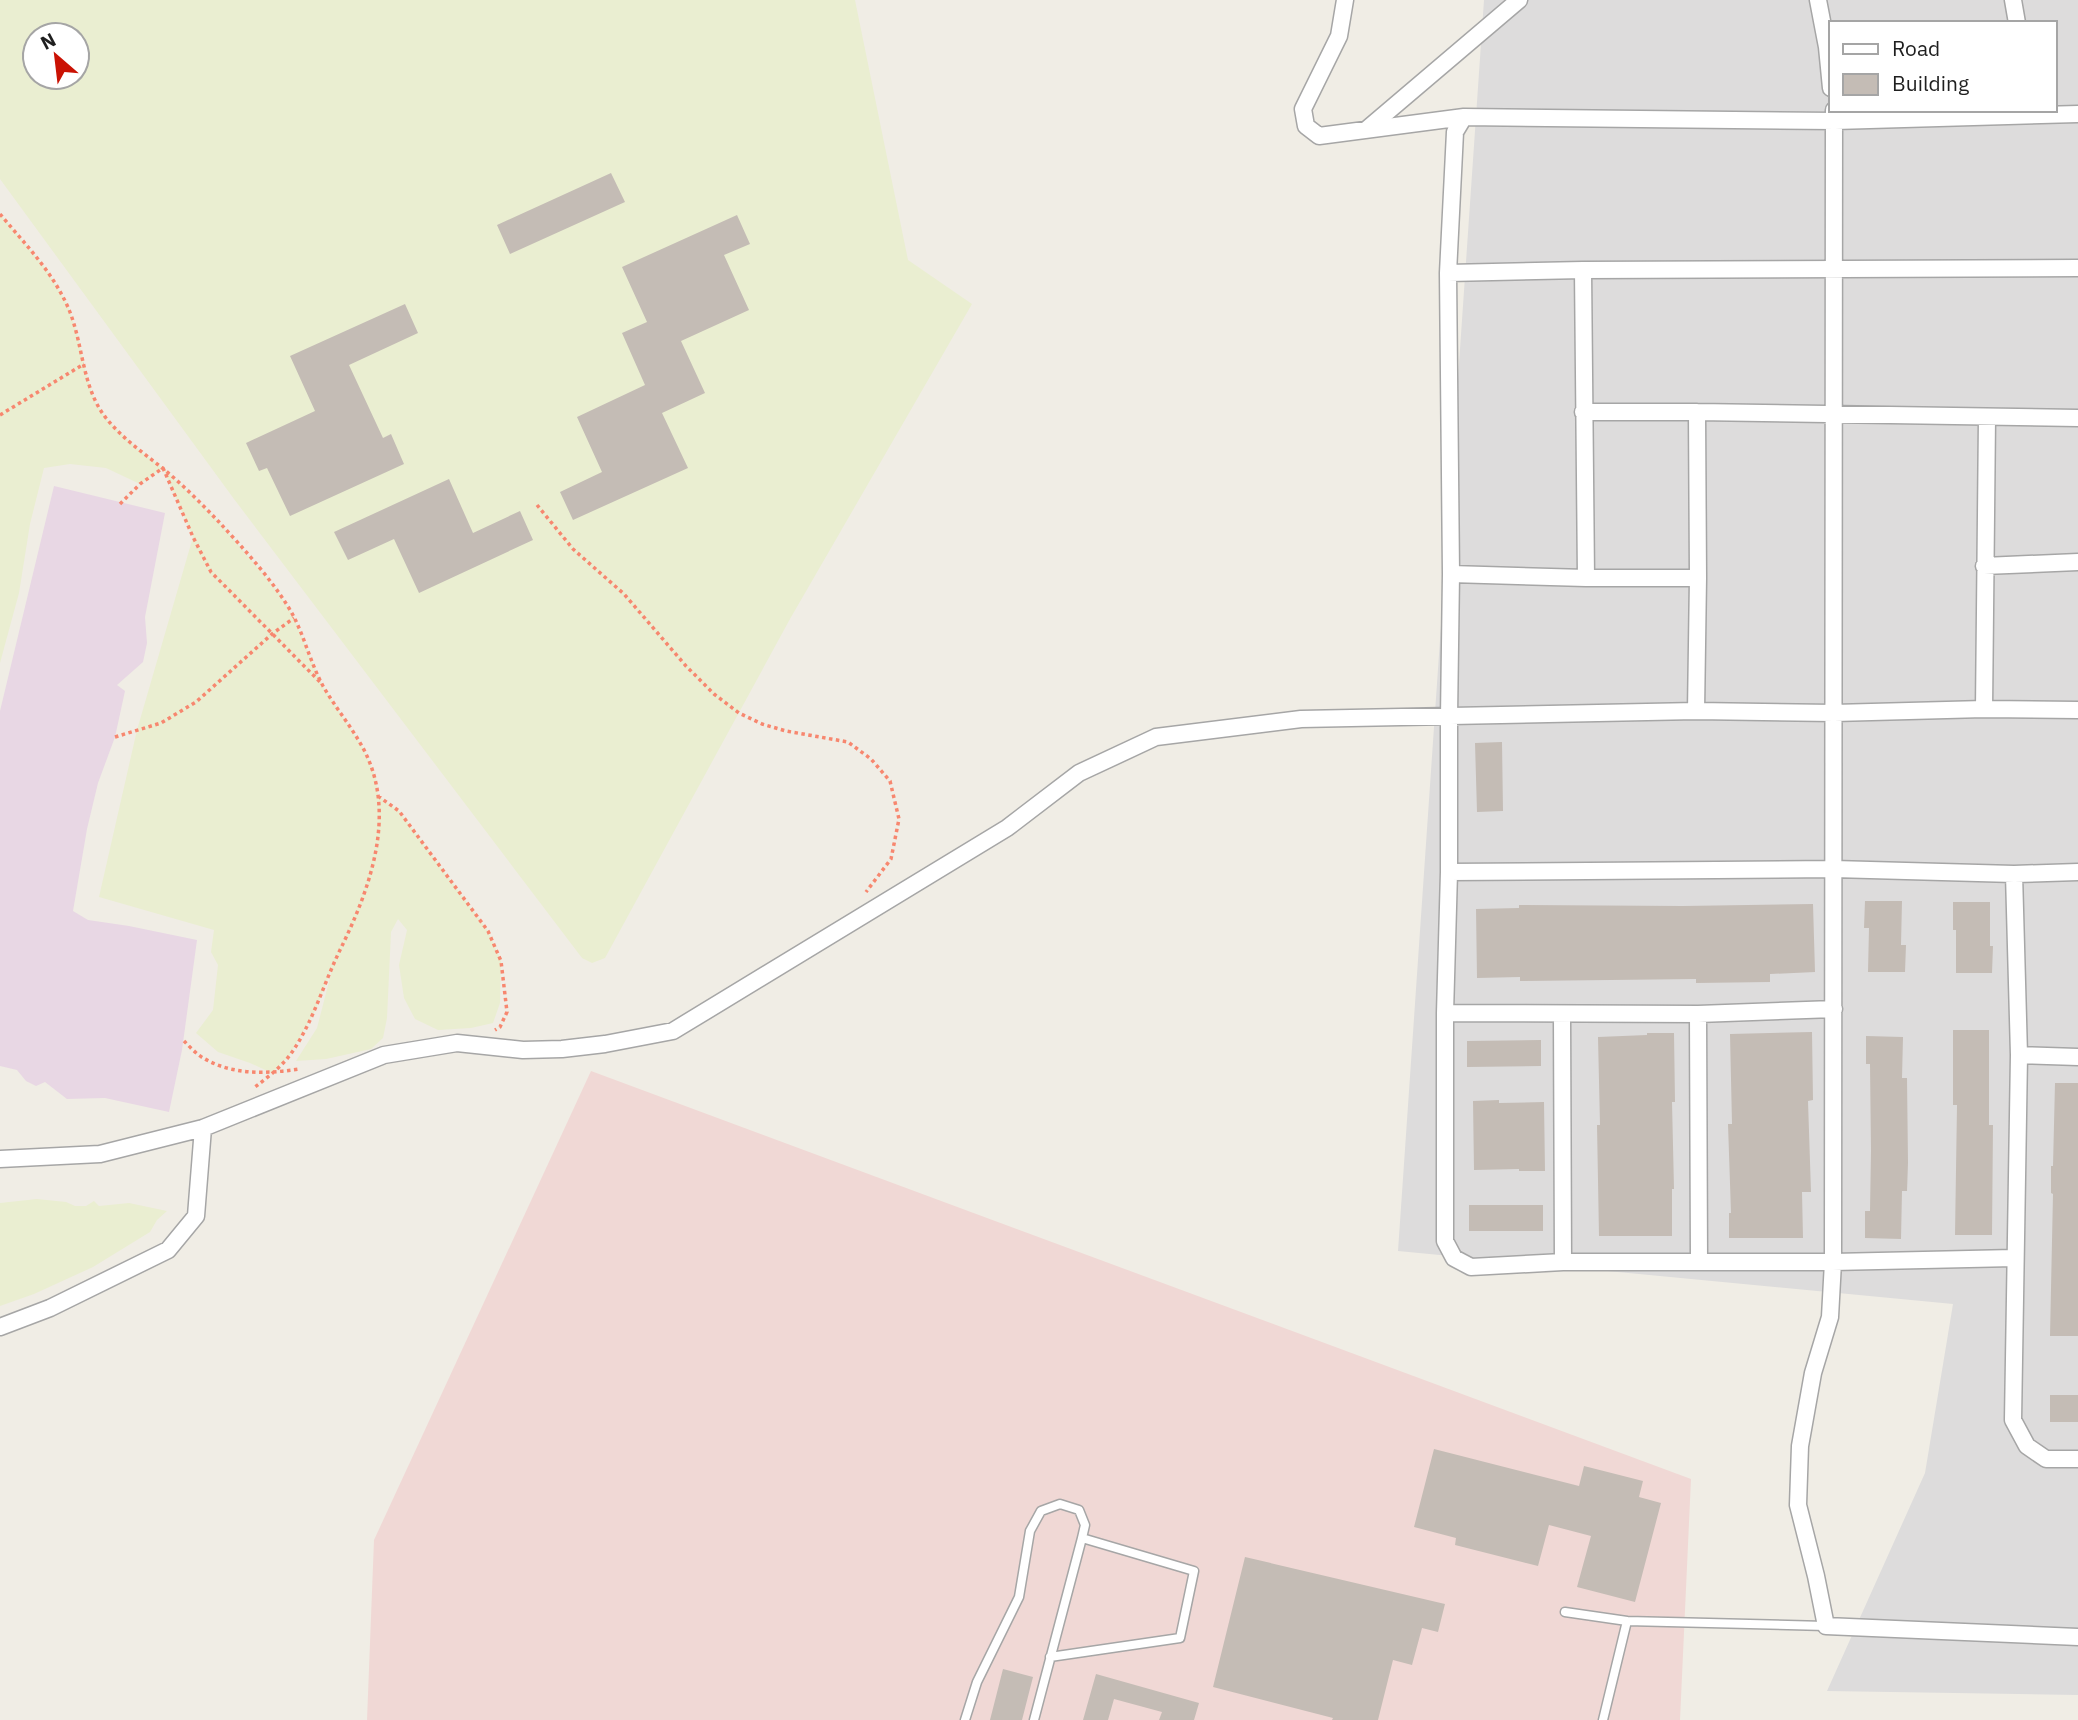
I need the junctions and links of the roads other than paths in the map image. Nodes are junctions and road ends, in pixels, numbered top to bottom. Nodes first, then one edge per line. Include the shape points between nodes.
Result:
1 (1345, 0) edge
2 (1520, 0) edge
3 (1818, 0) edge
4 (2013, 0) edge
5 (2017, 21) edge
6 (1829, 68) edge
7 (2037, 112) edge
8 (2078, 114) edge
9 (1834, 116) edge
10 (1464, 117) junction
11 (1366, 130) junction
12 (2078, 268) edge
13 (1835, 269) junction
14 (1583, 270) junction
15 (1448, 273) junction
16 (1583, 412) junction
17 (1697, 412) junction
18 (1835, 414) junction
19 (1987, 418) junction
20 (2078, 418) edge
21 (2078, 562) edge
22 (1984, 566) junction
23 (1451, 575) junction
24 (1586, 578) junction
25 (1699, 578) junction
26 (1984, 709) junction
27 (2078, 710) edge
28 (1696, 711) junction
29 (1834, 713) junction
30 (1449, 717) junction
31 (1834, 869) junction
32 (1449, 872) junction
33 (2078, 872) edge
34 (2014, 874) junction
35 (1834, 1009) junction
36 (1445, 1013) junction
37 (1698, 1014) junction
38 (1562, 1015) junction
39 (2019, 1055) junction
40 (2078, 1057) edge
41 (203, 1128) junction
42 (0, 1158) edge
43 (2014, 1258) junction
44 (1699, 1261) junction
45 (1563, 1262) junction
46 (1833, 1262) junction
47 (0, 1327) edge
48 (2078, 1459) edge
49 (1082, 1538) junction
50 (1565, 1612) dead end
51 (1627, 1622) junction
52 (1826, 1626) junction
53 (2078, 1637) edge
54 (1051, 1657) junction
55 (965, 1720) edge
56 (1034, 1720) edge
57 (1603, 1720) edge

1 - 11 street via 1339,36 1303,109 1306,127 1319,136
2 - 11 street
3 - 6 street
4 - 5 street
7 - 8 street
7 - 9 street
9 - 10 street
9 - 13 street
10 - 11 street
10 - 15 street via 1455,132
12 - 13 street
13 - 14 street
13 - 18 street
14 - 15 street
14 - 16 street
15 - 23 street
16 - 17 street
16 - 24 street
17 - 18 street
17 - 25 street
18 - 19 street
18 - 29 street
19 - 20 street
19 - 22 street
21 - 22 street
22 - 26 street
23 - 24 street
23 - 30 street
24 - 25 street
25 - 28 street
26 - 27 street
26 - 29 street
28 - 29 street
28 - 30 street
29 - 31 street
30 - 32 street
30 - 41 street via 1301,719 1156,737 1079,773 1007,828 673,1031 562,1049 457,1043 384,1055
31 - 32 street
31 - 34 street
31 - 35 street
32 - 36 street
33 - 34 street
34 - 39 street
35 - 37 street
35 - 46 street
36 - 38 street
36 - 45 street via 1445,1241 1454,1258 1471,1267
37 - 38 street
37 - 44 street
38 - 45 street
39 - 40 street
39 - 43 street
41 - 42 street via 100,1154
41 - 47 street via 196,1216 168,1250 50,1308
43 - 46 street
43 - 48 street via 2013,1420 2027,1446 2046,1459
44 - 45 street
44 - 46 street
46 - 52 street via 1830,1317 1813,1373 1800,1446 1798,1505
49 - 54 lane
49 - 54 lane via 1194,1571 1180,1638
49 - 55 lane via 1085,1525 1079,1510 1060,1504 1041,1511 1030,1531 1018,1597 977,1682
50 - 51 lane
51 - 52 lane
51 - 57 lane
52 - 53 street
54 - 56 lane

